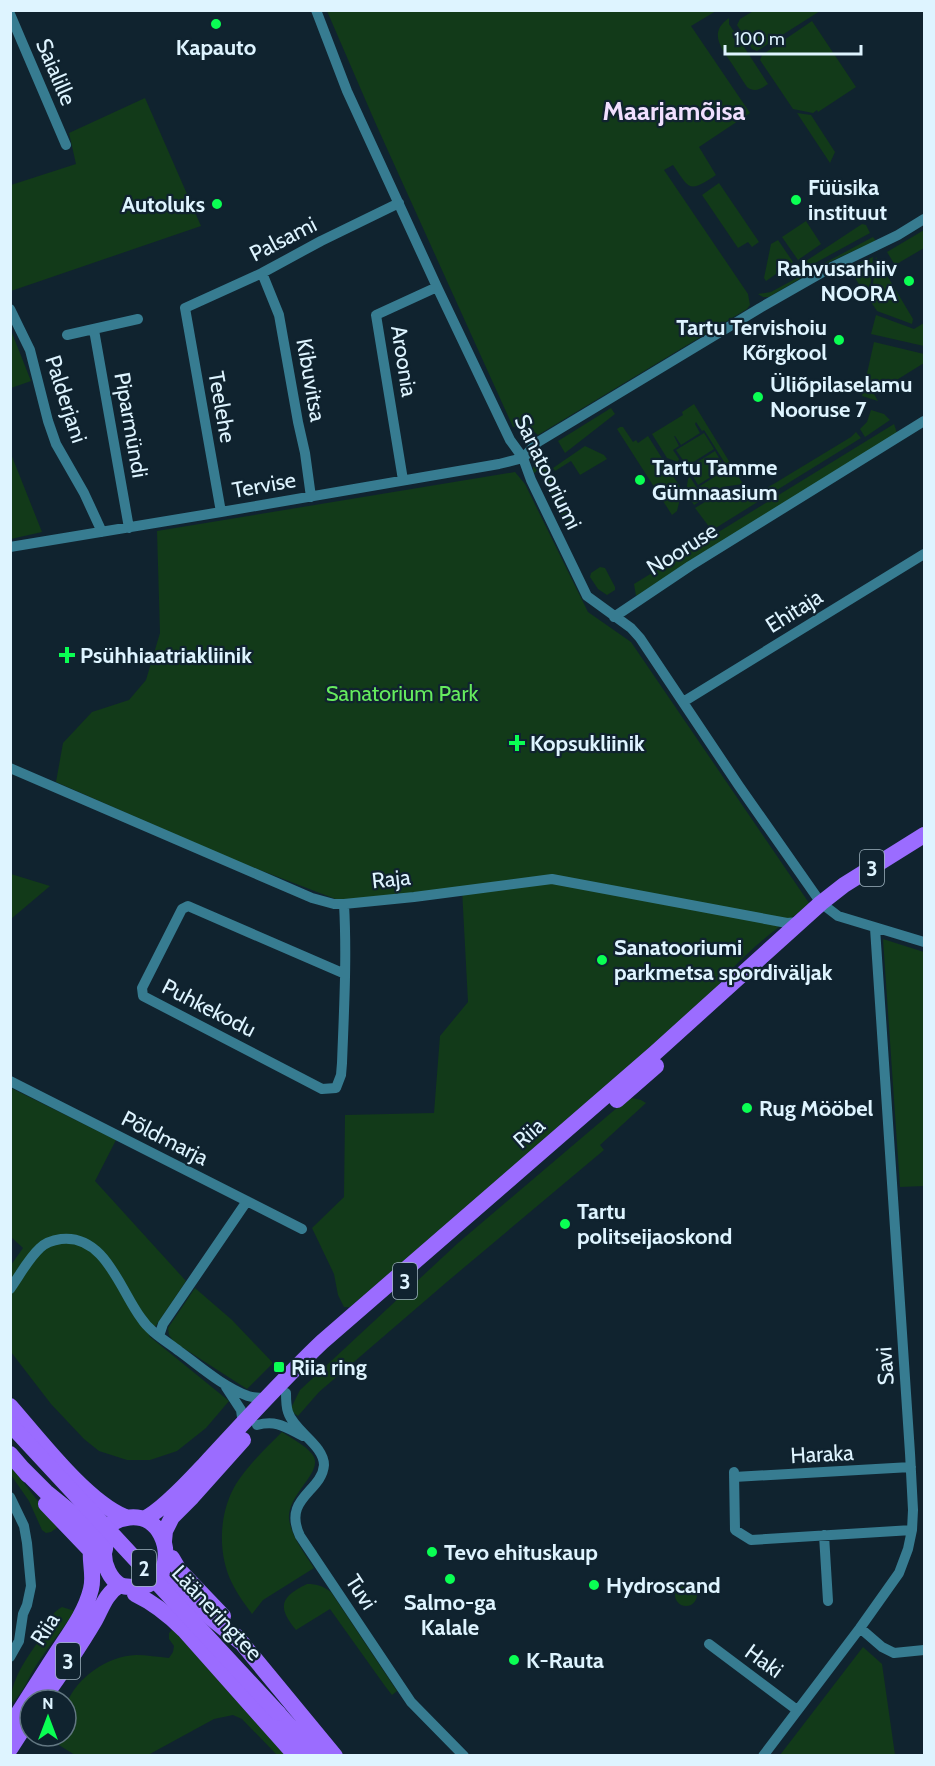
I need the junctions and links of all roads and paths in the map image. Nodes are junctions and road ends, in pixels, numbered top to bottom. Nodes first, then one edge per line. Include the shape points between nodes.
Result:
1 (316, 10) edge
2 (10, 14) edge
3 (66, 145) dead end
4 (399, 203) junction
5 (924, 219) edge
6 (262, 273) junction
7 (437, 287) junction
8 (185, 308) joint
9 (10, 309) edge
10 (138, 320) dead end
11 (94, 330) junction
12 (67, 335) dead end
13 (924, 421) edge
14 (523, 458) junction
15 (403, 480) junction
16 (311, 497) junction
17 (221, 512) junction
18 (129, 528) junction
19 (102, 532) junction
20 (10, 547) edge
21 (924, 554) edge
22 (614, 617) junction
23 (683, 702) junction
24 (10, 768) edge
25 (924, 835) edge
26 (924, 844) edge
27 (344, 904) junction
28 (825, 906) junction
29 (798, 922) junction
30 (874, 928) junction
31 (924, 942) edge
32 (345, 974) junction
33 (10, 1081) edge
34 (247, 1202) junction
35 (302, 1229) dead end
36 (10, 1289) edge
37 (159, 1336) junction
38 (222, 1383) junction
39 (286, 1393) junction
40 (266, 1398) junction
41 (10, 1406) edge
42 (10, 1424) edge
43 (250, 1425) junction
44 (306, 1437) junction
45 (10, 1454) edge
46 (911, 1467) junction
47 (187, 1493) junction
48 (10, 1497) edge
49 (125, 1517) junction
50 (146, 1523) junction
51 (912, 1530) junction
52 (824, 1535) junction
53 (164, 1541) junction
54 (96, 1543) junction
55 (166, 1571) junction
56 (100, 1572) junction
57 (123, 1590) junction
58 (828, 1601) dead end
59 (87, 1619) junction
60 (860, 1628) junction
61 (243, 1644) junction
62 (709, 1644) dead end
63 (924, 1650) edge
64 (10, 1657) edge
65 (42, 1688) edge
66 (797, 1710) junction
67 (296, 1755) edge
68 (316, 1755) edge
69 (335, 1755) edge
70 (464, 1755) edge
71 (764, 1755) edge

1 - 4 street, Sanatooriumi via 347,92
2 - 3 street, Saialille
4 - 6 street, Palsami
4 - 7 street, Sanatooriumi
5 - 14 street via 760,308 538,442
6 - 8 street, Palsami
6 - 16 street, Kibuvitsa via 279,315
7 - 14 street, Sanatooriumi via 510,440
7 - 15 street, Aroonia via 376,315
8 - 17 street, Teelehe
9 - 19 street, Palderjani via 30,350 56,444
10 - 11 street
11 - 12 street
11 - 18 street, Piparmündi
13 - 22 street, Nooruse
14 - 15 street, Tervise
14 - 22 street, Sanatooriumi via 588,596
15 - 16 street, Tervise
16 - 17 street, Tervise
17 - 18 street, Tervise
18 - 19 street, Tervise
19 - 20 street, Tervise
21 - 23 street, Ehitaja
22 - 23 street, Sanatooriumi via 640,638
23 - 28 street, Sanatooriumi
24 - 27 street, Raja via 312,898
25 - 28 highway, Riia / 3 via 844,885
26 - 28 highway, Riia / 3
27 - 29 street, Raja via 552,879
27 - 32 street, Puhkekodu
28 - 29 highway, Riia / 3
28 - 30 street via 838,916
28 - 39 highway, Riia / 3 via 637,1084 427,1262
29 - 40 highway, Riia / 3 via 647,1060 322,1342
30 - 31 street
30 - 46 street, Savi
32 - 32 street, Puhkekodu via 341,1075 336,1088 322,1089 143,996 142,988 182,909 188,906
33 - 34 street, Põldmarja
34 - 35 street, Põldmarja
34 - 37 street via 163,1324
36 - 37 street via 41,1247 55,1240 79,1241 94,1248 106,1261 140,1318
37 - 38 street
38 - 40 street via 246,1395
38 - 43 street
39 - 43 highway, Riia / 3
39 - 44 street, Tuvi via 291,1418
40 - 43 highway, Riia / 3
41 - 49 highway via 80,1483 112,1511
42 - 68 highway, Lääneringtee / 2, bridge
43 - 44 street, Tuvi via 278,1424
43 - 47 highway, Riia / 3
44 - 70 street, Tuvi via 318,1449 324,1464 321,1475 300,1503 296,1528 411,1702
45 - 54 highway via 57,1509
46 - 51 street, Savi
46 - 52 street, Haraka via 734,1475 735,1530 751,1540
47 - 50 highway, Riia / 3 via 149,1517
47 - 53 highway, Riia / 3 via 169,1521
47 - 55 highway, Riia / 3 via 172,1532
48 - 64 street via 24,1526 31,1586 19,1641
49 - 50 highway
49 - 54 highway via 110,1523
50 - 53 highway via 159,1531
50 - 54 highway via 121,1526
50 - 55 highway via 156,1544 156,1570
51 - 52 street
51 - 60 street, Savi via 899,1574
52 - 58 street
53 - 55 highway
54 - 56 highway
54 - 57 highway via 105,1546 105,1565
54 - 59 highway, Riia / 3
55 - 57 highway, Riia via 152,1591
55 - 61 highway via 210,1617
55 - 61 highway via 179,1570 225,1618
56 - 57 highway via 105,1581
56 - 59 highway, Riia / 3
57 - 59 highway, Riia / 3
57 - 67 highway via 149,1601 173,1619
59 - 65 highway, Riia / 3
60 - 63 street via 894,1653
60 - 66 street, Savi
61 - 69 highway
62 - 66 street, Haki
66 - 71 street, Savi

